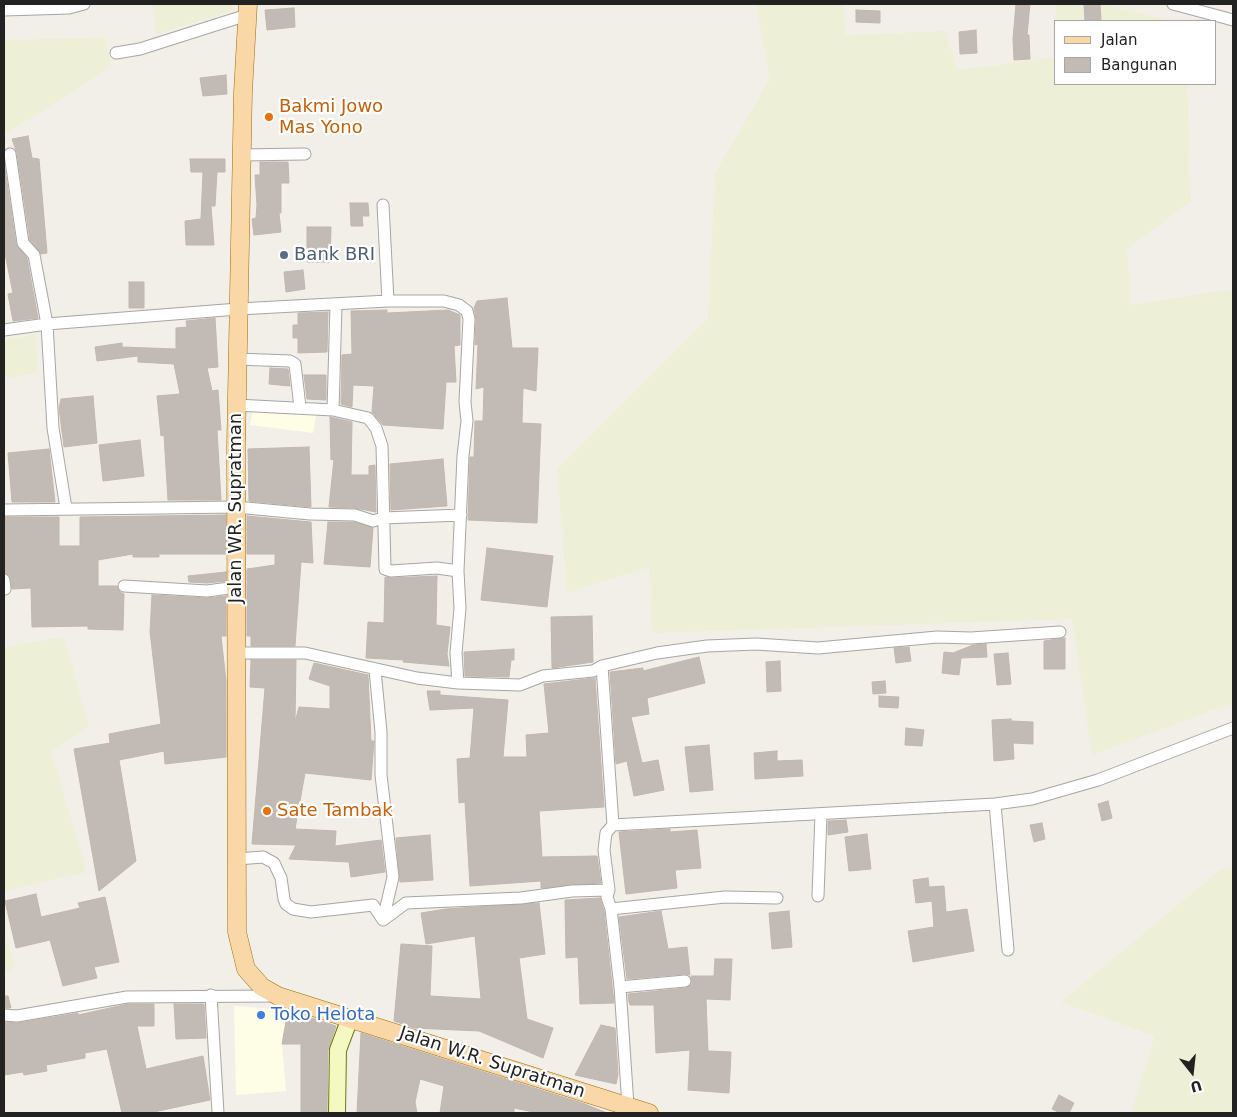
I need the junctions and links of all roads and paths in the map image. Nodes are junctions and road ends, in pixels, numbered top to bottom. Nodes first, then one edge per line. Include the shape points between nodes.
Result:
1 (84, 4) edge
2 (1173, 4) edge
3 (248, 9) edge
4 (4, 10) edge
5 (1233, 20) edge
6 (116, 52) dead end
7 (10, 154) dead end
8 (305, 154) dead end
9 (242, 155) junction
10 (383, 205) dead end
11 (388, 301) junction
12 (336, 305) junction
13 (238, 309) junction
14 (47, 324) junction
15 (4, 330) edge
16 (237, 359) junction
17 (236, 405) junction
18 (300, 407) junction
19 (333, 410) junction
20 (236, 507) junction
21 (66, 508) junction
22 (4, 510) edge
23 (461, 514) junction
24 (383, 518) junction
25 (458, 571) junction
26 (124, 586) dead end
27 (237, 587) junction
28 (1060, 632) dead end
29 (237, 652) junction
30 (602, 666) junction
31 (376, 670) junction
32 (458, 684) junction
33 (1233, 728) edge
34 (995, 804) junction
35 (821, 814) junction
36 (613, 826) junction
37 (237, 859) junction
38 (609, 890) junction
39 (818, 896) dead end
40 (777, 898) dead end
41 (611, 909) junction
42 (383, 920) junction
43 (1008, 950) dead end
44 (685, 981) dead end
45 (620, 987) junction
46 (210, 995) junction
47 (278, 996) junction
48 (4, 1015) edge
49 (350, 1018) junction
50 (628, 1106) junction
51 (218, 1113) edge
52 (337, 1113) edge
53 (649, 1113) edge

1 - 4 street via 70,8
2 - 5 street
3 - 6 street via 148,46
3 - 9 main road, Jalan WR. Supratman
7 - 14 street via 24,243 34,255
8 - 9 street
9 - 13 main road, Jalan WR. Supratman
10 - 11 street
11 - 12 street
11 - 23 street via 444,301 467,311 467,420
12 - 13 street
12 - 19 street
13 - 14 street
13 - 16 main road, Jalan WR. Supratman
14 - 15 street
14 - 21 street via 53,428
16 - 17 main road, Jalan WR. Supratman
16 - 18 street via 290,361 295,364
17 - 18 street
17 - 20 main road, Jalan WR. Supratman
18 - 19 street
19 - 24 street via 368,418 380,437
20 - 21 street
20 - 24 street via 354,515 373,521
20 - 27 main road, Jalan WR. Supratman
21 - 22 street
23 - 24 street
23 - 25 street
24 - 25 street via 385,568 391,571 438,568
25 - 32 street
26 - 27 street via 207,591
27 - 29 main road, Jalan WR. Supratman
28 - 30 street via 937,637 818,648 756,644 707,646
29 - 31 street via 305,653
29 - 37 main road, Jalan WR. Supratman
30 - 32 street via 594,671 544,676 520,685
30 - 36 street
31 - 32 street
31 - 42 street via 381,775 393,877
33 - 34 street via 1098,780 1032,799
34 - 35 street
34 - 43 street
35 - 36 street
35 - 39 street
36 - 38 street via 606,833 604,850
37 - 42 street via 263,857 274,863 281,878 284,899 293,909 311,912 373,905
37 - 47 main road, Jalan WR. Supratman via 237,932 244,962 253,979
38 - 41 street via 606,897
38 - 42 street via 406,904
40 - 41 street via 725,897
41 - 45 street
44 - 45 street
45 - 50 street
46 - 47 street
46 - 48 street via 127,997 17,1016
46 - 51 street
47 - 49 main road, Jalan W.R. Supratman
49 - 50 main road, Jalan W.R. Supratman
49 - 52 street via 338,1050
50 - 53 main road, Jalan W.R. Supratman

